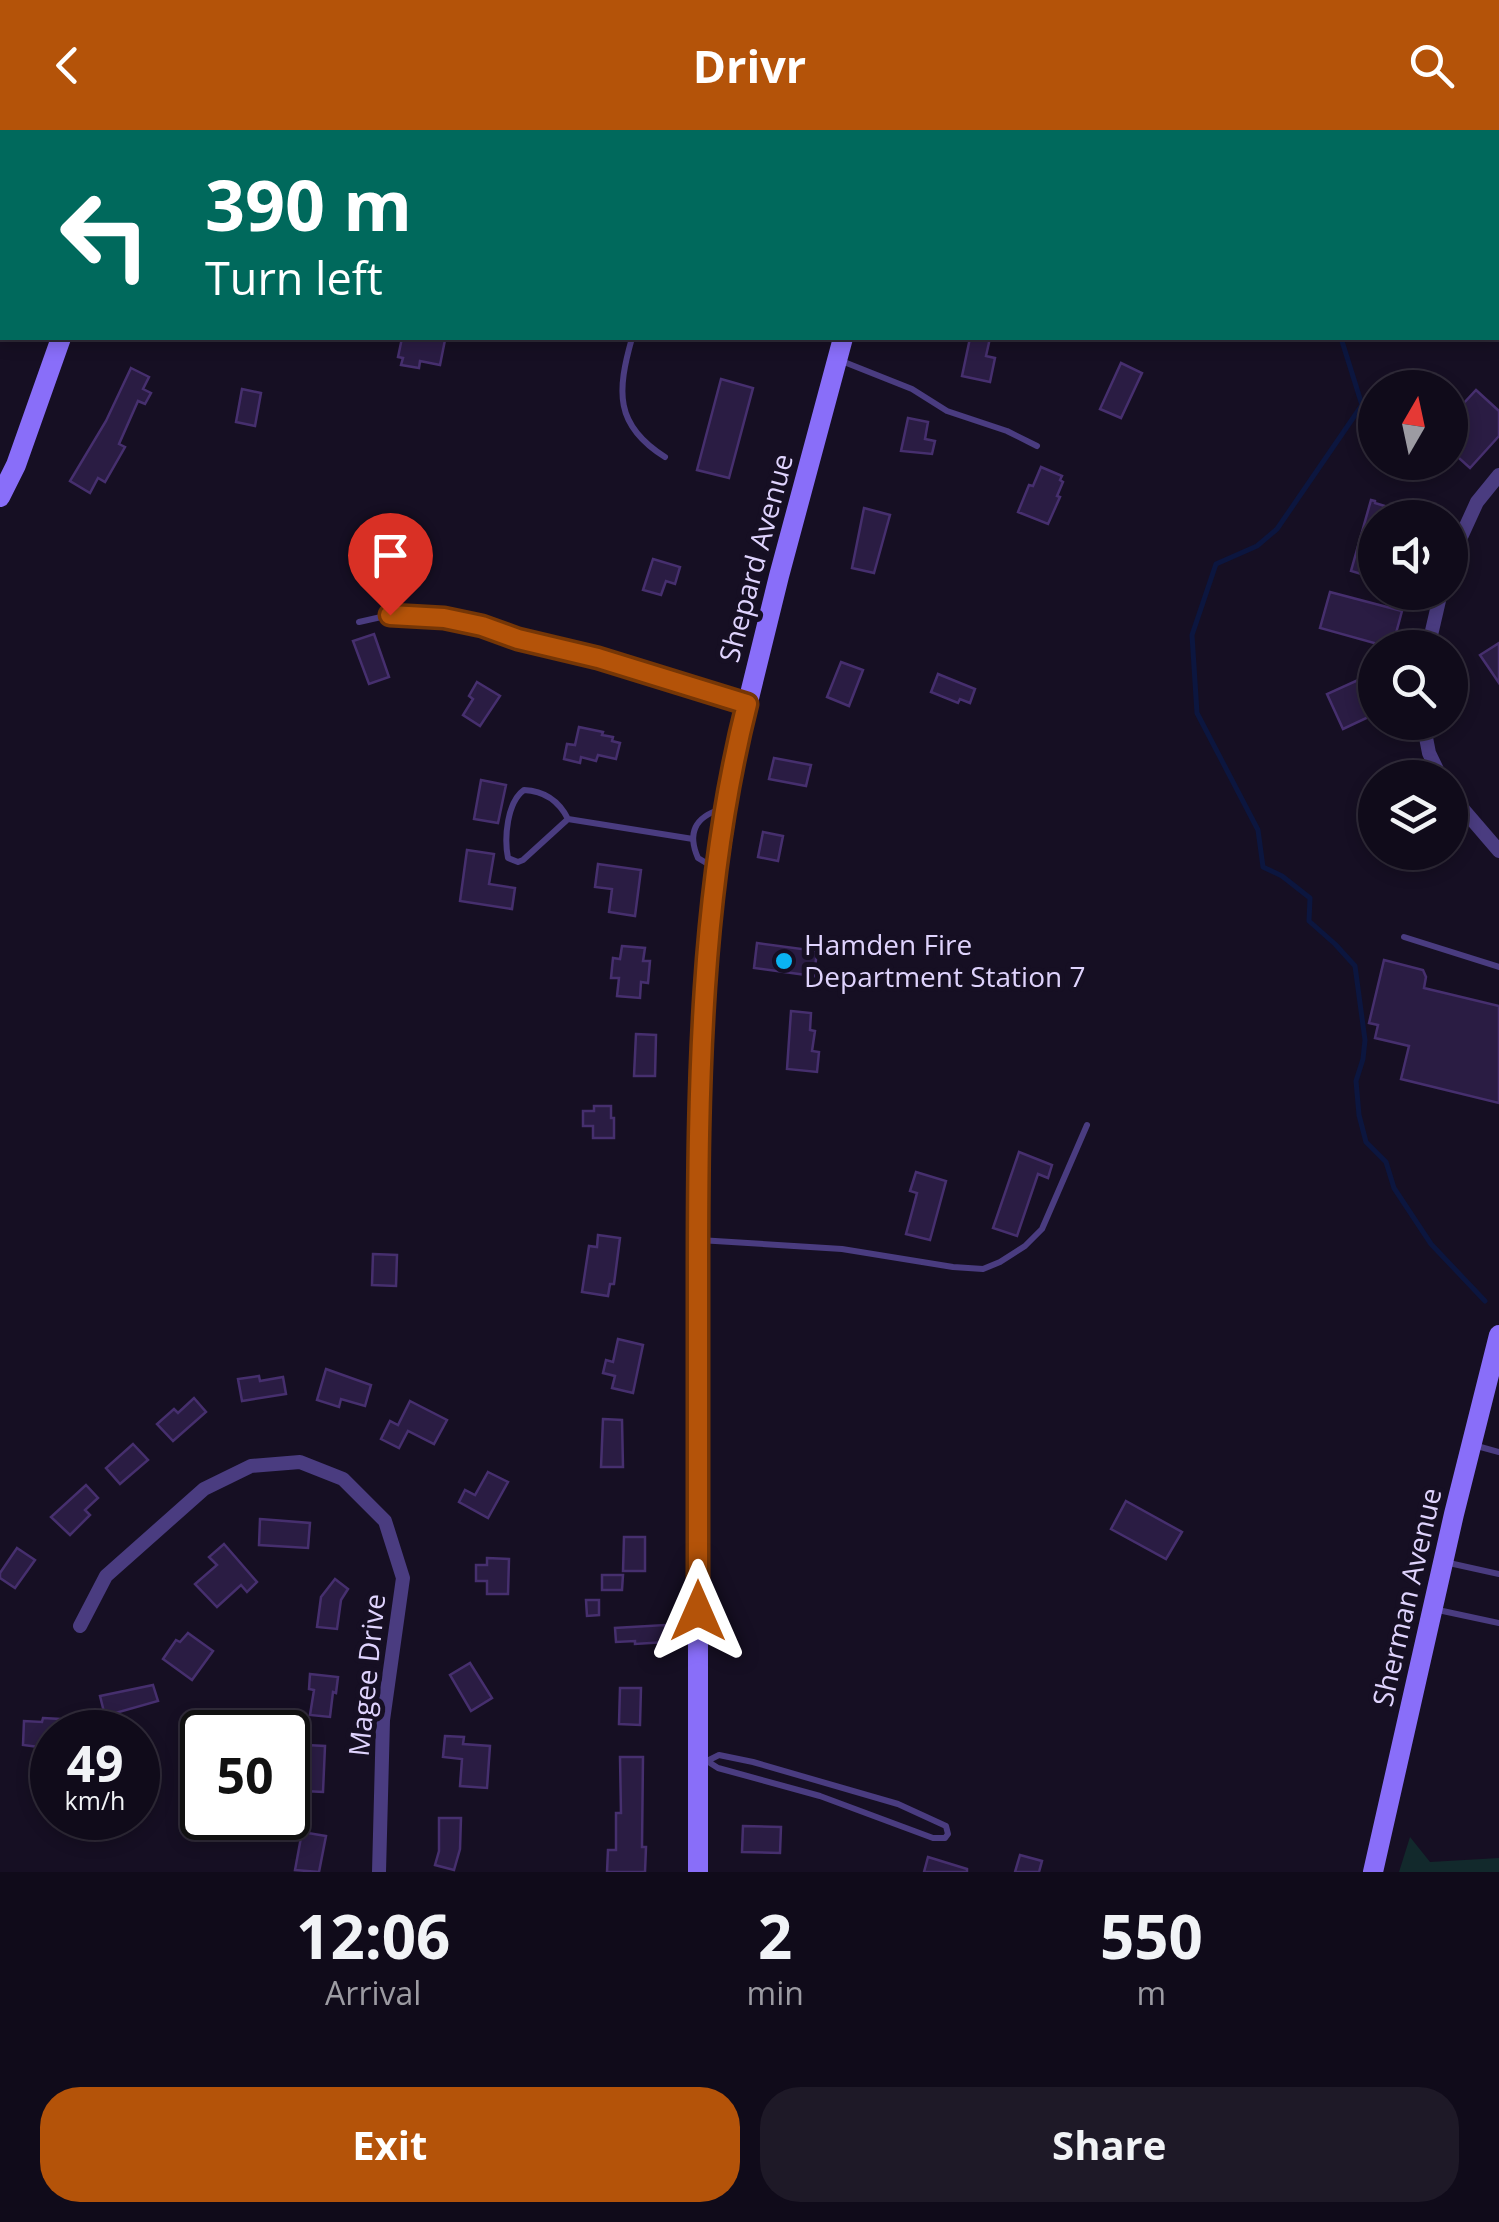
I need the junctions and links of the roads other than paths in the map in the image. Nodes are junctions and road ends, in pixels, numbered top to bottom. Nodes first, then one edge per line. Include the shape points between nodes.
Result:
1 (60, 340) edge
2 (632, 340) edge
3 (842, 340) edge
4 (837, 359) junction
5 (1037, 446) dead end
6 (665, 457) dead end
7 (1499, 475) edge
8 (0, 497) edge
9 (1468, 520) edge
10 (359, 622) dead end
11 (747, 704) junction
12 (726, 808) junction
13 (1468, 815) edge
14 (568, 819) junction
15 (693, 839) junction
16 (1499, 850) edge
17 (718, 869) junction
18 (1404, 937) dead end
19 (1499, 967) edge
20 (1086, 1125) dead end
21 (698, 1240) junction
22 (1499, 1334) edge
23 (1470, 1444) junction
24 (1499, 1452) edge
25 (1443, 1562) junction
26 (1499, 1574) edge
27 (1432, 1609) junction
28 (1499, 1623) edge
29 (80, 1626) dead end
30 (703, 1760) junction
31 (380, 1872) edge
32 (698, 1872) edge
33 (1373, 1872) edge

1 - 8 main road
2 - 6 lane via 622,394 627,420
3 - 4 main road, Shepard Avenue
4 - 5 lane
4 - 11 main road, Shepard Avenue
7 - 9 street
10 - 11 lane via 390,615 482,626
11 - 12 main road, Shepard Avenue
12 - 15 lane via 703,816
12 - 17 main road, Shepard Avenue
13 - 16 street
14 - 14 lane via 548,796 519,792 508,858 524,860
14 - 15 lane
15 - 17 lane via 698,858
17 - 21 main road, Shepard Avenue via 698,1100
18 - 19 lane
20 - 21 lane via 1042,1228 984,1269 842,1249
21 - 30 main road, Shepard Avenue
22 - 23 main road, Sherman Avenue
23 - 24 lane
23 - 25 main road, Sherman Avenue
25 - 26 lane
25 - 27 main road, Sherman Avenue
27 - 28 lane
27 - 33 main road, Sherman Avenue
29 - 31 street, Magee Drive via 106,1576 204,1489 250,1466 300,1462 343,1479 384,1520 403,1578 383,1720
30 - 30 lane via 933,1838 948,1834 946,1826 898,1804 753,1762 719,1755
30 - 32 main road, Shepard Avenue

